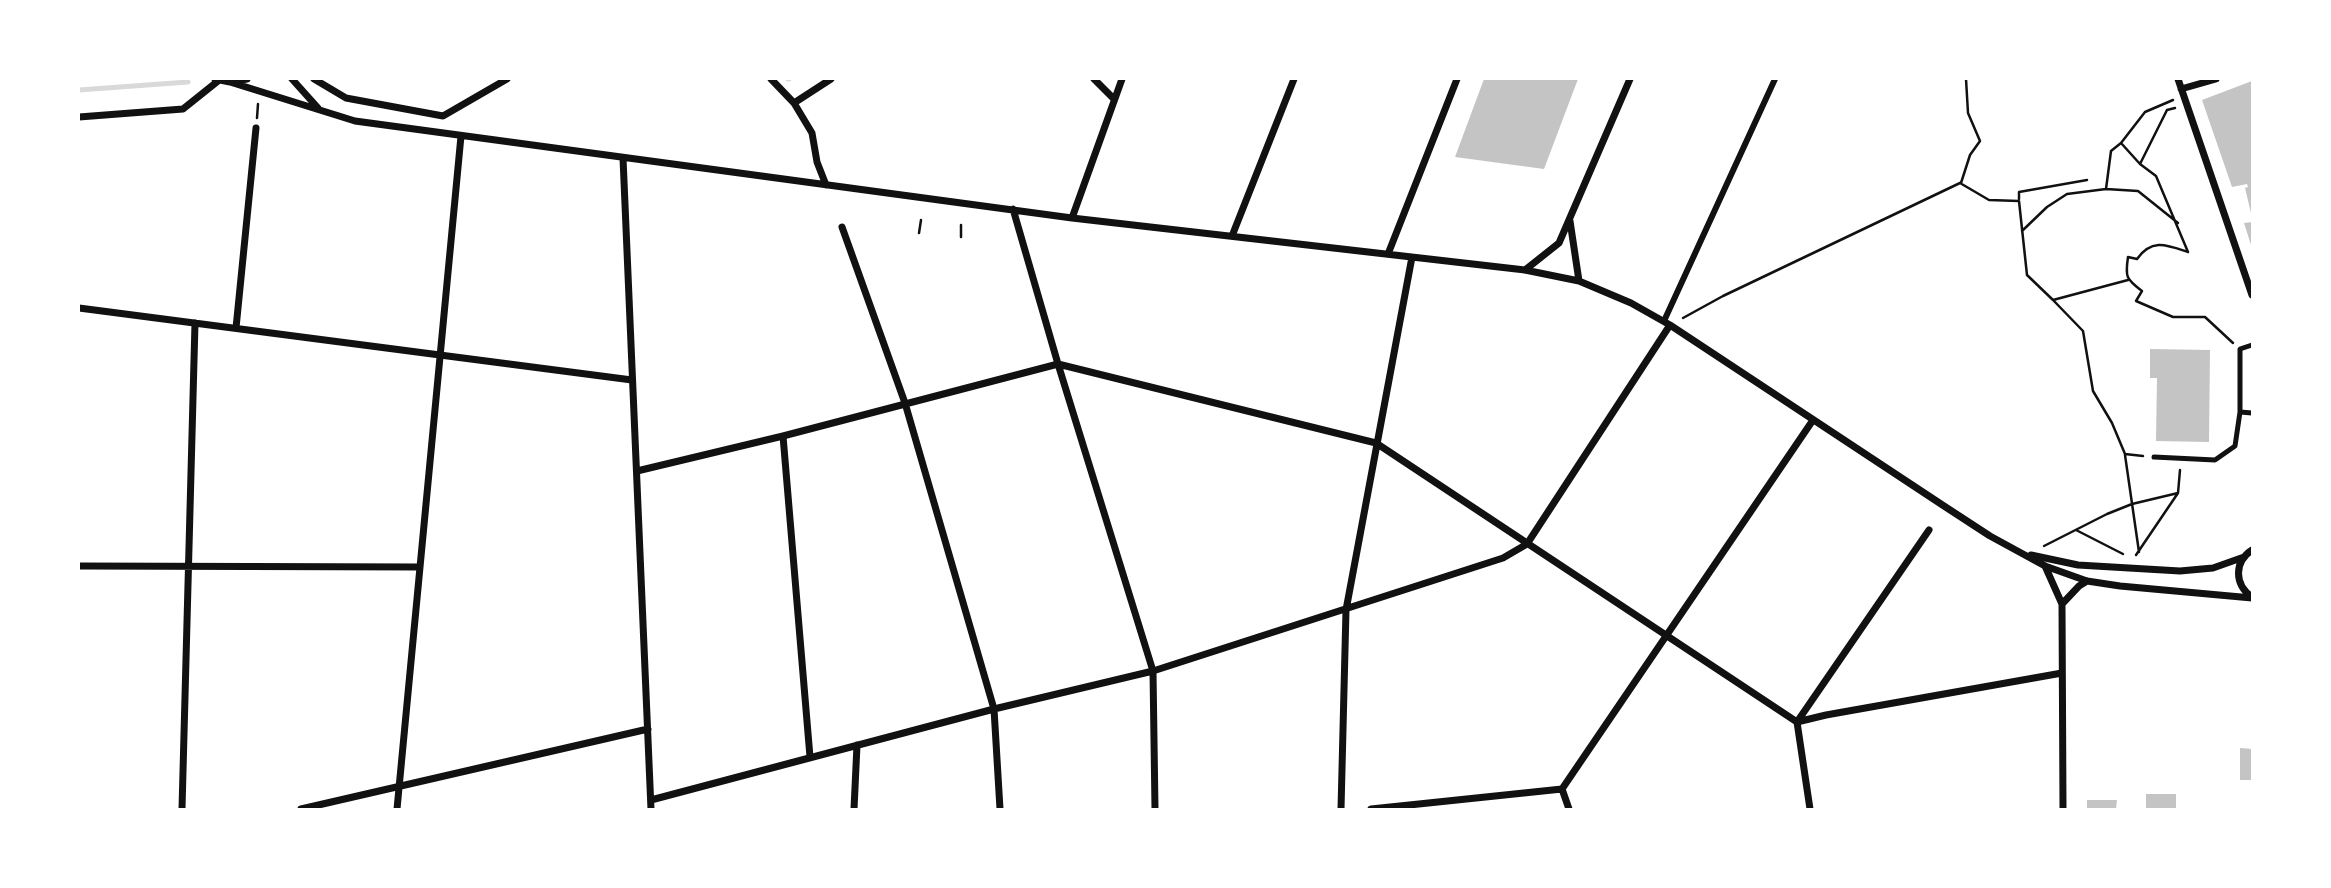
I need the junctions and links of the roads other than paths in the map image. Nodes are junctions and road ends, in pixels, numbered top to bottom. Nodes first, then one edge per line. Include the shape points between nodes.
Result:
1 (247, 79) edge
2 (292, 79) edge
3 (314, 79) edge
4 (507, 79) edge
5 (771, 79) edge
6 (831, 79) edge
7 (1094, 79) edge
8 (1122, 79) edge
9 (1294, 79) edge
10 (1457, 79) edge
11 (1630, 79) edge
12 (1775, 79) edge
13 (2178, 79) edge
14 (2216, 79) edge
15 (217, 80) edge
16 (230, 82) junction
17 (2181, 89) junction
18 (1114, 99) junction
19 (794, 103) junction
20 (318, 109) junction
21 (79, 117) edge
22 (256, 128) road end
23 (461, 136) junction
24 (623, 158) junction
25 (826, 185) junction
26 (1013, 209) junction
27 (1072, 218) junction
28 (1570, 220) junction
29 (842, 227) dead end
30 (1232, 236) junction
31 (1388, 254) junction
32 (1412, 257) junction
33 (1525, 270) junction
34 (1579, 281) junction
35 (2252, 295) edge
36 (79, 308) edge
37 (195, 323) junction
38 (1667, 323) junction
39 (236, 328) junction
40 (2252, 345) edge
41 (440, 354) junction
42 (1058, 365) junction
43 (632, 380) junction
44 (905, 403) junction
45 (2240, 412) junction
46 (2252, 413) edge
47 (1813, 420) junction
48 (783, 436) junction
49 (1376, 443) junction
50 (2154, 457) road end
51 (637, 471) junction
52 (1929, 530) dead end
53 (1527, 544) junction
54 (2252, 550) edge
55 (2023, 553) junction
56 (2244, 557) junction
57 (79, 566) edge
58 (188, 566) junction
59 (2045, 566) junction
60 (420, 567) junction
61 (2087, 580) junction
62 (2252, 597) edge
63 (2062, 604) junction
64 (1346, 610) junction
65 (1668, 635) junction
66 (1153, 671) junction
67 (2062, 673) junction
68 (994, 709) junction
69 (1797, 722) junction
70 (648, 729) junction
71 (857, 745) junction
72 (810, 757) junction
73 (400, 786) junction
74 (1562, 789) junction
75 (651, 800) junction
76 (182, 809) edge
77 (301, 809) edge
78 (397, 809) edge
79 (651, 809) edge
80 (854, 809) edge
81 (1000, 809) edge
82 (1155, 809) edge
83 (1341, 809) edge
84 (1371, 809) edge
85 (1569, 809) edge
86 (1810, 809) edge
87 (2063, 809) edge

1 - 16 street
2 - 20 street
3 - 4 street via 346,98 443,116
5 - 19 street
6 - 19 street
7 - 18 street
8 - 18 street
9 - 30 street
10 - 31 street
11 - 28 street
12 - 38 street
13 - 17 street
14 - 17 street
15 - 16 street
15 - 21 street via 183,108
16 - 20 street
17 - 35 street
18 - 27 street
19 - 25 street via 812,133
20 - 23 street via 355,121
22 - 39 street
23 - 24 street
23 - 41 street
24 - 25 street
24 - 43 street
25 - 26 street
26 - 27 street
26 - 42 street
27 - 30 street
28 - 33 street via 1559,243
28 - 34 street
29 - 44 street
30 - 31 street
31 - 32 street
32 - 33 street
32 - 49 street
33 - 34 street
34 - 38 street
36 - 37 street
37 - 39 street
37 - 58 street
38 - 47 street
38 - 53 street
39 - 41 street
40 - 45 lane via 2240,349
41 - 43 street
41 - 60 street
42 - 44 street
42 - 49 street
42 - 66 street
43 - 51 street
44 - 48 street
44 - 68 street
45 - 46 lane
45 - 50 lane via 2235,446 2215,460
47 - 55 street
47 - 65 street
48 - 51 street
48 - 72 street
49 - 53 street
49 - 64 street
51 - 70 street
52 - 69 street
53 - 64 street via 1503,558
53 - 65 street
54 - 56 street
55 - 56 street via 2078,565 2180,571 2213,568
55 - 59 street
56 - 62 street via 2238,576
57 - 58 street
58 - 60 street
58 - 76 street
59 - 61 street
59 - 63 street
60 - 73 street
61 - 62 street
61 - 63 street
63 - 67 street
64 - 66 street
64 - 83 street
65 - 69 street
65 - 74 street
66 - 68 street
66 - 82 street
67 - 69 street
67 - 87 street
68 - 71 street
68 - 81 street
69 - 86 street
70 - 73 street
70 - 75 street
71 - 72 street
71 - 80 street
72 - 75 street
73 - 77 street
73 - 78 street
74 - 84 street
74 - 85 street
75 - 79 street

